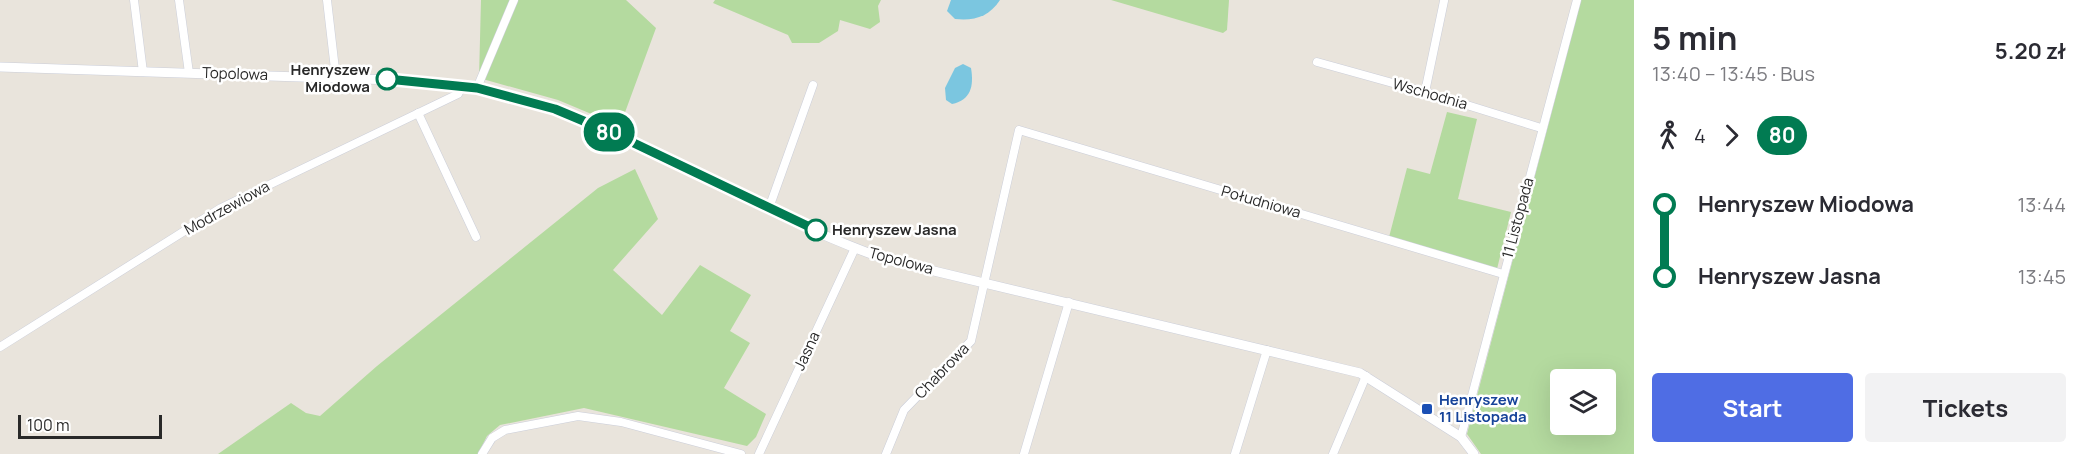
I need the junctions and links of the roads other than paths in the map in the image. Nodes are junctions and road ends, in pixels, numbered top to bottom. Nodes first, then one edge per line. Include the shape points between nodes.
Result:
1 (134, 0) edge
2 (179, 0) edge
3 (327, 0) edge
4 (514, 0) edge
5 (1577, 0) edge
6 (1444, 1) edge
7 (1317, 62) dead end
8 (0, 67) edge
9 (143, 72) junction
10 (189, 73) junction
11 (336, 78) junction
12 (463, 85) junction
13 (813, 85) dead end
14 (477, 88) junction
15 (1425, 92) junction
16 (418, 113) junction
17 (1542, 128) junction
18 (770, 208) junction
19 (476, 237) dead end
20 (855, 248) junction
21 (1503, 274) junction
22 (986, 282) junction
23 (1069, 302) junction
24 (0, 347) edge
25 (1267, 350) junction
26 (1365, 376) junction
27 (1461, 437) junction
28 (482, 454) edge
29 (741, 454) edge
30 (759, 454) edge
31 (886, 454) edge
32 (1024, 454) edge
33 (1235, 454) edge
34 (1333, 454) edge
35 (1474, 454) edge

1 - 9 street
2 - 10 street
3 - 11 street
4 - 14 street
5 - 17 street, 11 Listopada
6 - 15 street
7 - 15 street, Wschodnia
8 - 9 street, Topolowa
9 - 10 street, Topolowa
10 - 11 street, Topolowa
11 - 12 street, Topolowa
12 - 14 street, Topolowa
12 - 16 street, Modrzewiowa via 458,94
13 - 18 street
14 - 18 street, Topolowa via 555,109
15 - 17 street, Wschodnia
16 - 19 street
16 - 24 street, Modrzewiowa via 221,207
17 - 21 street, 11 Listopada
18 - 20 street, Topolowa
20 - 22 street, Topolowa via 888,260
20 - 30 street, Jasna
21 - 22 street, Południowa via 1018,130
21 - 27 street, 11 Listopada
22 - 23 street, Topolowa
22 - 31 street, Chabrowa via 971,341 904,410
23 - 25 street, Topolowa
23 - 32 street
25 - 26 street, Topolowa
25 - 33 street
26 - 27 street, Topolowa
26 - 34 street
27 - 35 street, Topolowa
28 - 29 street via 492,438 505,430 578,416 621,422

